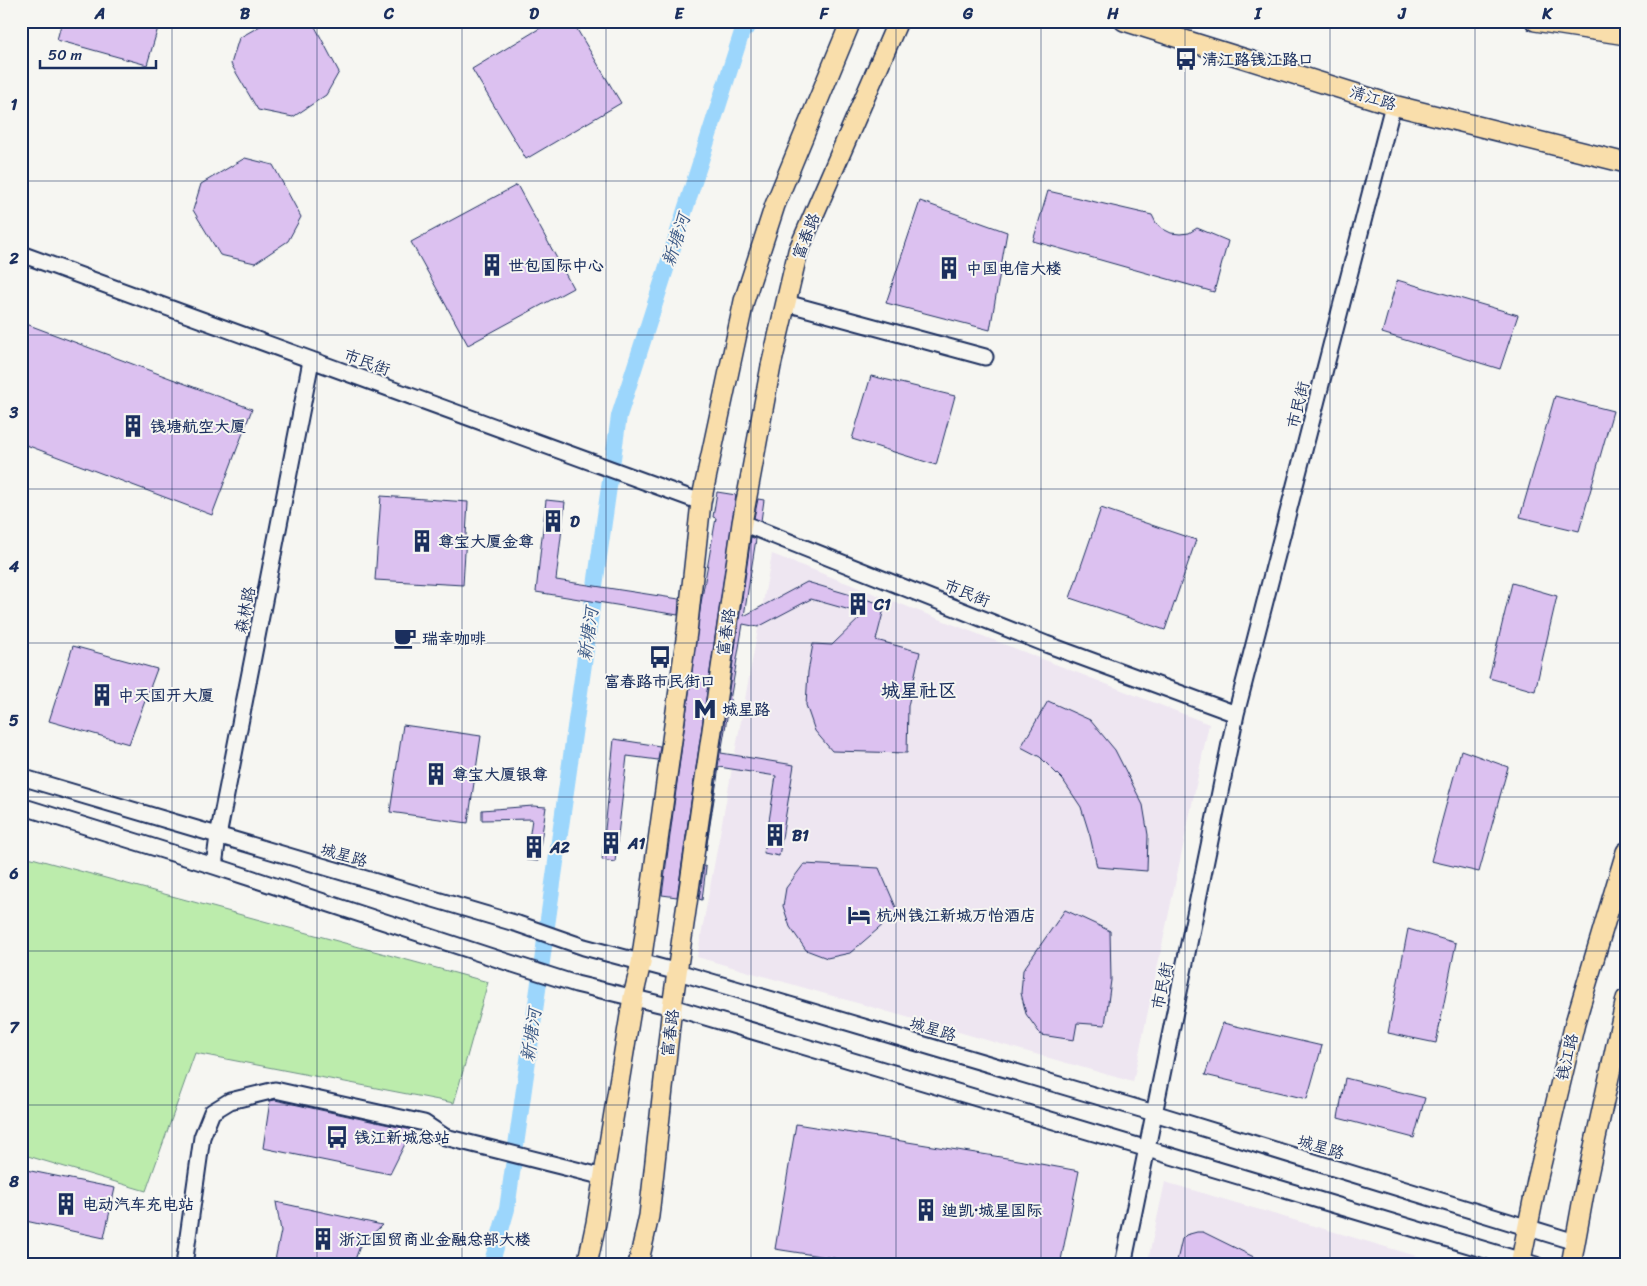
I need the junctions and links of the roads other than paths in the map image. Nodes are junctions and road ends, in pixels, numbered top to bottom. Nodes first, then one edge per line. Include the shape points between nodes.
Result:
1 (851, 21) edge
2 (898, 21) edge
3 (1124, 21) edge
4 (1538, 22) edge
5 (1626, 35) edge
6 (1393, 105) junction
7 (1626, 163) edge
8 (21, 254) edge
9 (786, 303) junction
10 (985, 357) dead end
11 (311, 360) junction
12 (701, 502) junction
13 (742, 523) junction
14 (1236, 714) junction
15 (21, 777) edge
16 (21, 806) edge
17 (218, 836) junction
18 (1626, 852) edge
19 (214, 866) junction
20 (641, 963) junction
21 (678, 972) junction
22 (633, 997) junction
23 (1626, 999) edge
24 (672, 1007) junction
25 (1621, 1039) edge
26 (1154, 1114) junction
27 (1147, 1148) junction
28 (604, 1177) junction
29 (1527, 1228) junction
30 (1575, 1242) junction
31 (1525, 1263) edge
32 (184, 1265) edge
33 (587, 1265) edge
34 (638, 1265) edge
35 (1124, 1265) edge
36 (1571, 1265) edge

1 - 12 main road via 775,205 744,301
2 - 9 main road, 富春路 via 798,251
3 - 6 main road, 清江路
4 - 5 main road
6 - 7 main road, 清江路
6 - 14 street, 市民街
8 - 11 street, 市民街
9 - 10 street
9 - 13 main road, 富春路
11 - 12 street, 市民街
11 - 17 street, 森林路
12 - 20 main road via 687,632
13 - 14 street, 市民街 via 1046,644
13 - 21 main road, 富春路
14 - 26 street, 市民街
15 - 17 street, 城星路
16 - 19 street
17 - 19 street, 森林路
17 - 20 street, 城星路
18 - 29 main road, 钱江路 via 1575,1023
19 - 22 street via 576,984
20 - 21 street, 城星路
20 - 22 main road
21 - 24 main road, 富春路
21 - 26 street, 城星路
22 - 24 street
22 - 28 main road
23 - 25 main road
24 - 27 street
24 - 34 main road, 富春路 via 649,1216
25 - 30 main road
26 - 27 street, 市民街
26 - 29 street, 城星路
27 - 31 street
27 - 35 street, 市民街
28 - 32 street via 445,1137 424,1122 275,1090 230,1101 212,1112 202,1137
28 - 33 main road
29 - 30 street, 城星路
29 - 31 main road, 钱江路
30 - 36 main road

